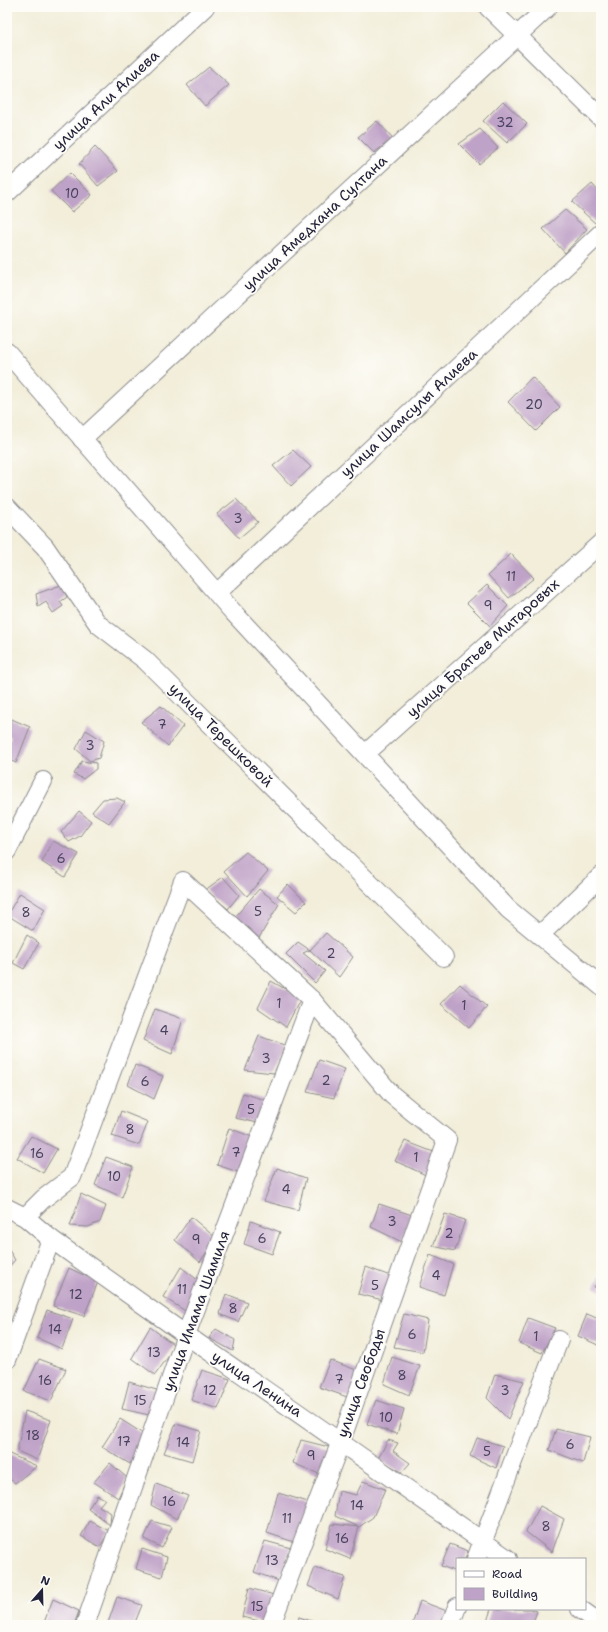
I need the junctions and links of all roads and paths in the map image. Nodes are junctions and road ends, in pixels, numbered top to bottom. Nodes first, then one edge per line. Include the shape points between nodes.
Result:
1 (205, 7) edge
2 (488, 7) edge
3 (548, 7) edge
4 (517, 36) junction
5 (601, 118) edge
6 (7, 193) edge
7 (601, 233) edge
8 (7, 352) edge
9 (82, 439) junction
10 (7, 506) edge
11 (601, 543) edge
12 (217, 593) junction
13 (364, 754) junction
14 (43, 781) dead end
15 (7, 851) edge
16 (601, 876) edge
17 (540, 935) junction
18 (444, 958) dead end
19 (601, 986) edge
20 (312, 1000) junction
21 (7, 1208) edge
22 (25, 1217) junction
23 (51, 1239) junction
24 (186, 1335) junction
25 (559, 1340) dead end
26 (7, 1360) edge
27 (341, 1441) junction
28 (483, 1541) junction
29 (476, 1558) edge
30 (507, 1558) edge
31 (456, 1610) edge
32 (581, 1610) edge
33 (601, 1624) edge
34 (85, 1625) edge
35 (271, 1625) edge
36 (450, 1625) edge

1 - 6 street, улица Али Алиева
2 - 4 street
3 - 4 street, улица Амедхана Султана
4 - 5 street
4 - 9 street, улица Амедхана Султана
7 - 12 street, улица Шамсулы Алиева
8 - 9 street
9 - 12 street
10 - 18 street, улица Терешковой via 45,547 98,624 145,660
11 - 13 street, улица Братьев Митаровых
12 - 13 street
13 - 17 street via 508,909
14 - 15 street
16 - 17 street
17 - 19 street
20 - 22 street via 183,881 72,1178 44,1198
20 - 24 street, улица Имама Шамиля
20 - 27 street, улица Свободы via 392,1095 448,1140
21 - 22 street, улица Ленина
22 - 23 street, улица Ленина
23 - 24 street, улица Ленина
23 - 26 street
24 - 27 street, улица Ленина
24 - 34 street, улица Имама Шамиля
25 - 28 street
27 - 28 street, улица Ленина
27 - 35 street, улица Свободы
28 - 29 street
28 - 30 street, улица Ленина
31 - 36 street
32 - 33 street

